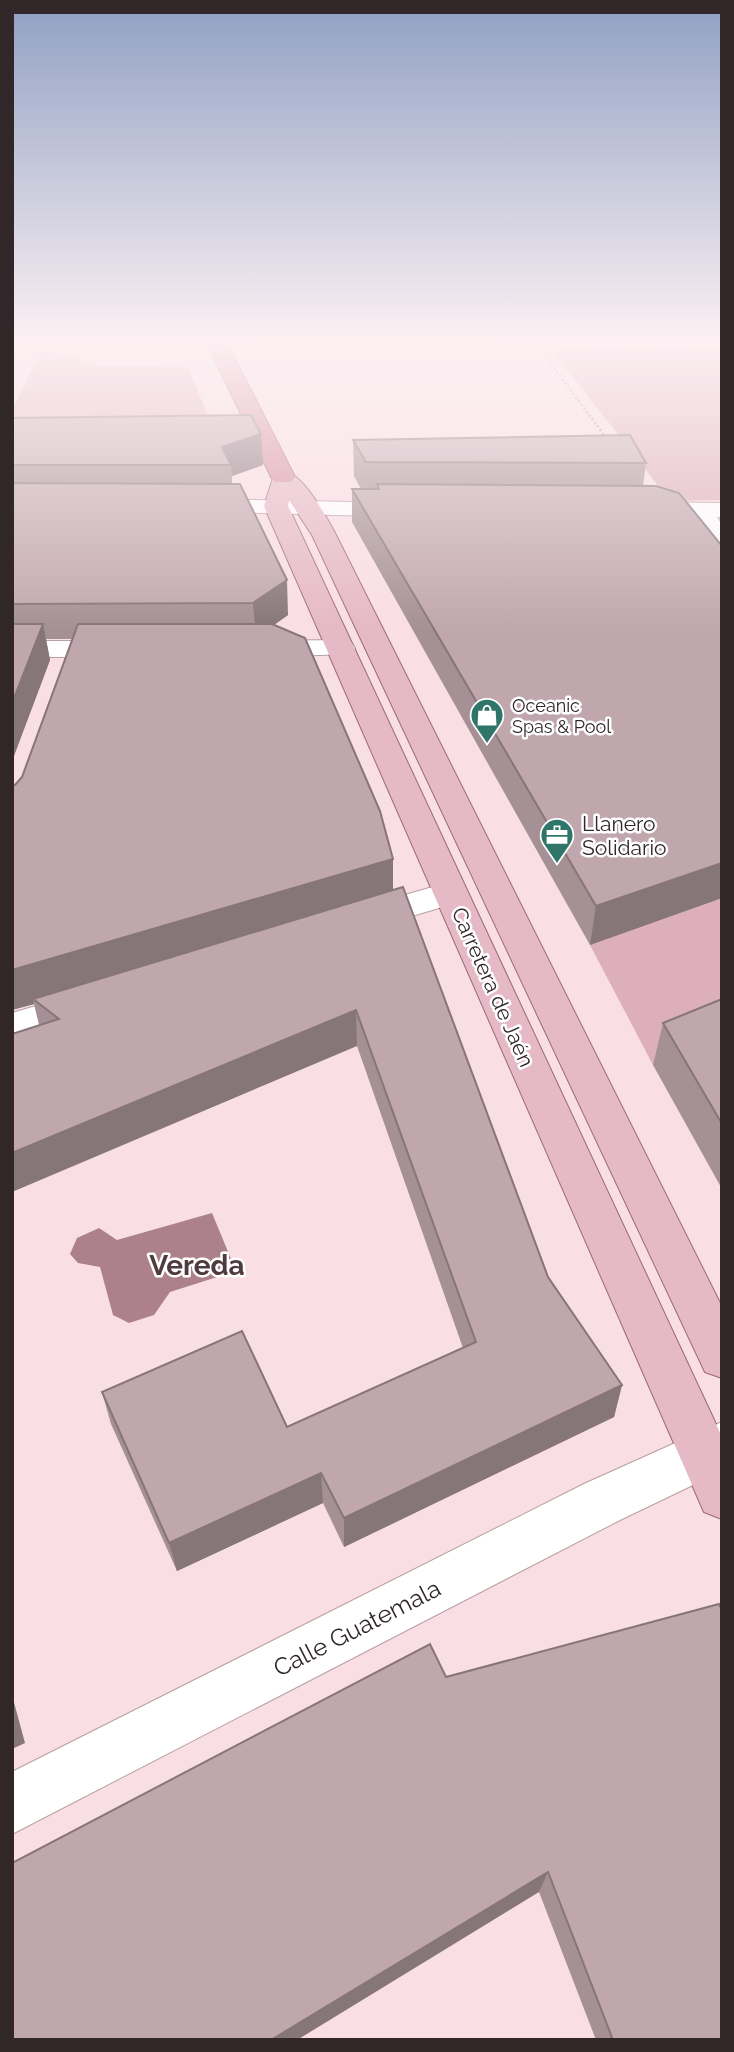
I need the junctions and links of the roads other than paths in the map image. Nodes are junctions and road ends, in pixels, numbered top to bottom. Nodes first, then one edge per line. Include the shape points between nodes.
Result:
1 (262, 439) edge
2 (289, 497) junction
3 (172, 506) edge
4 (620, 509) edge
5 (433, 510) edge
6 (711, 510) edge
7 (722, 545) edge
8 (341, 648) junction
9 (12, 649) edge
10 (71, 649) junction
11 (150, 649) edge
12 (229, 649) edge
13 (61, 679) edge
14 (450, 893) junction
15 (332, 929) edge
16 (119, 994) edge
17 (12, 1027) edge
18 (722, 1357) edge
19 (716, 1465) edge
20 (12, 1804) edge

1 - 2 highway, Carretera de Jaén
2 - 3 street
2 - 5 street
2 - 8 main road, Carretera de Jaén
2 - 18 main road, Carretera de Jaén
4 - 6 street
6 - 7 street
8 - 12 street
8 - 14 main road, Carretera de Jaén
9 - 10 street
10 - 11 street
10 - 13 street
14 - 15 street
14 - 19 main road, Carretera de Jaén
16 - 17 street
19 - 20 street, Calle Guatemala via 602,1502

